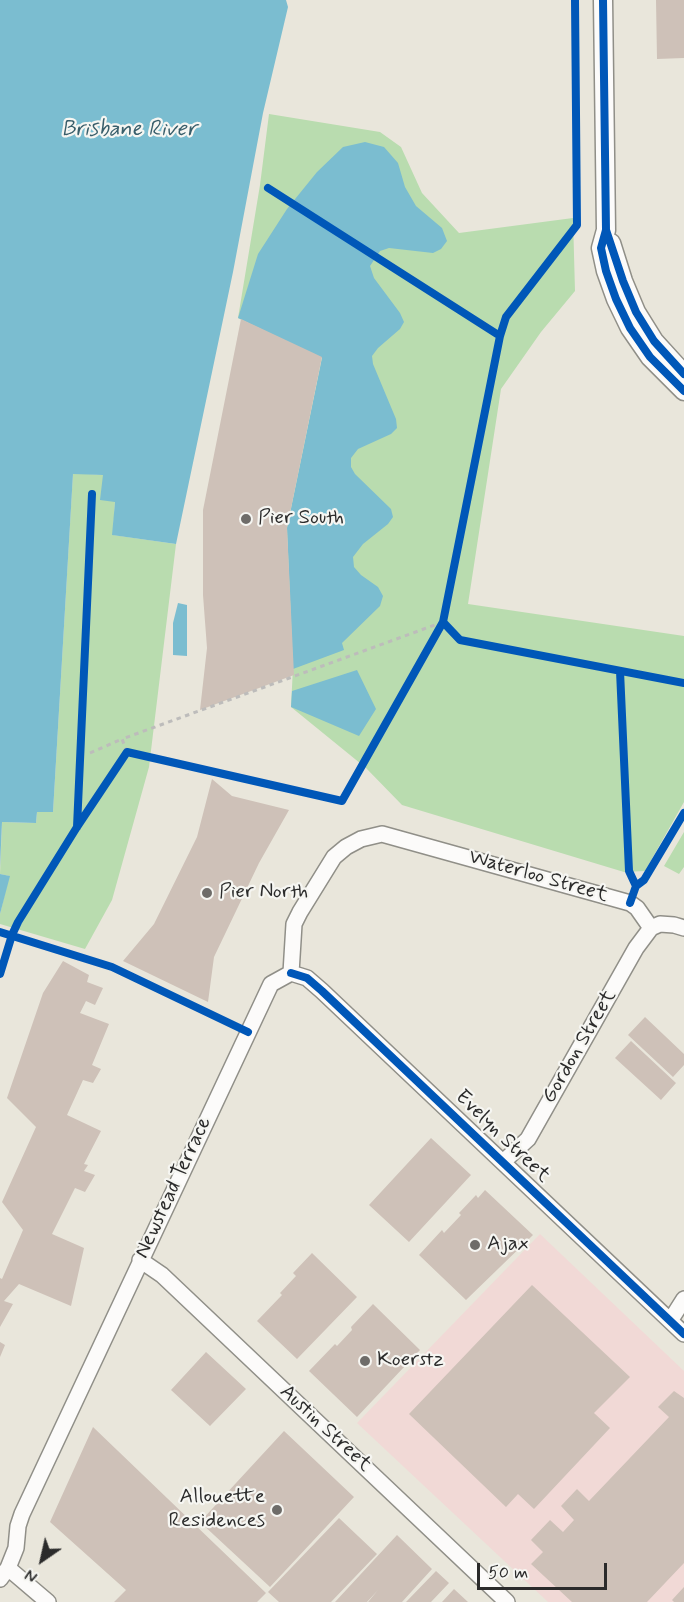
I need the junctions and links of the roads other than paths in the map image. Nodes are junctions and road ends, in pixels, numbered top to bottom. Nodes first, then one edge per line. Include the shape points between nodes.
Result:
1 (603, 2) edge
2 (606, 230) junction
3 (684, 374) edge
4 (684, 391) edge
5 (651, 928) junction
6 (684, 928) edge
7 (291, 973) junction
8 (503, 1162) junction
9 (140, 1260) junction
10 (684, 1299) edge
11 (670, 1320) junction
12 (684, 1334) edge
13 (4, 1573) edge
14 (48, 1602) edge
15 (507, 1602) edge

1 - 2 street
2 - 3 street via 636,312 654,341
2 - 4 street via 601,248 606,271 630,328 650,357
5 - 6 street via 674,924
5 - 7 street, Waterloo Street via 630,903 382,834 361,839 334,857 294,924
5 - 8 street, Gordon Street via 528,1139
7 - 8 street, Evelyn Street via 307,978 322,991
7 - 9 street, Newstead Terrace via 271,984
8 - 11 street, Evelyn Street
9 - 13 street, Newstead Terrace via 22,1514 15,1548
9 - 15 street, Austin Street via 162,1275
10 - 11 street
11 - 12 street, Evelyn Street
13 - 14 street

